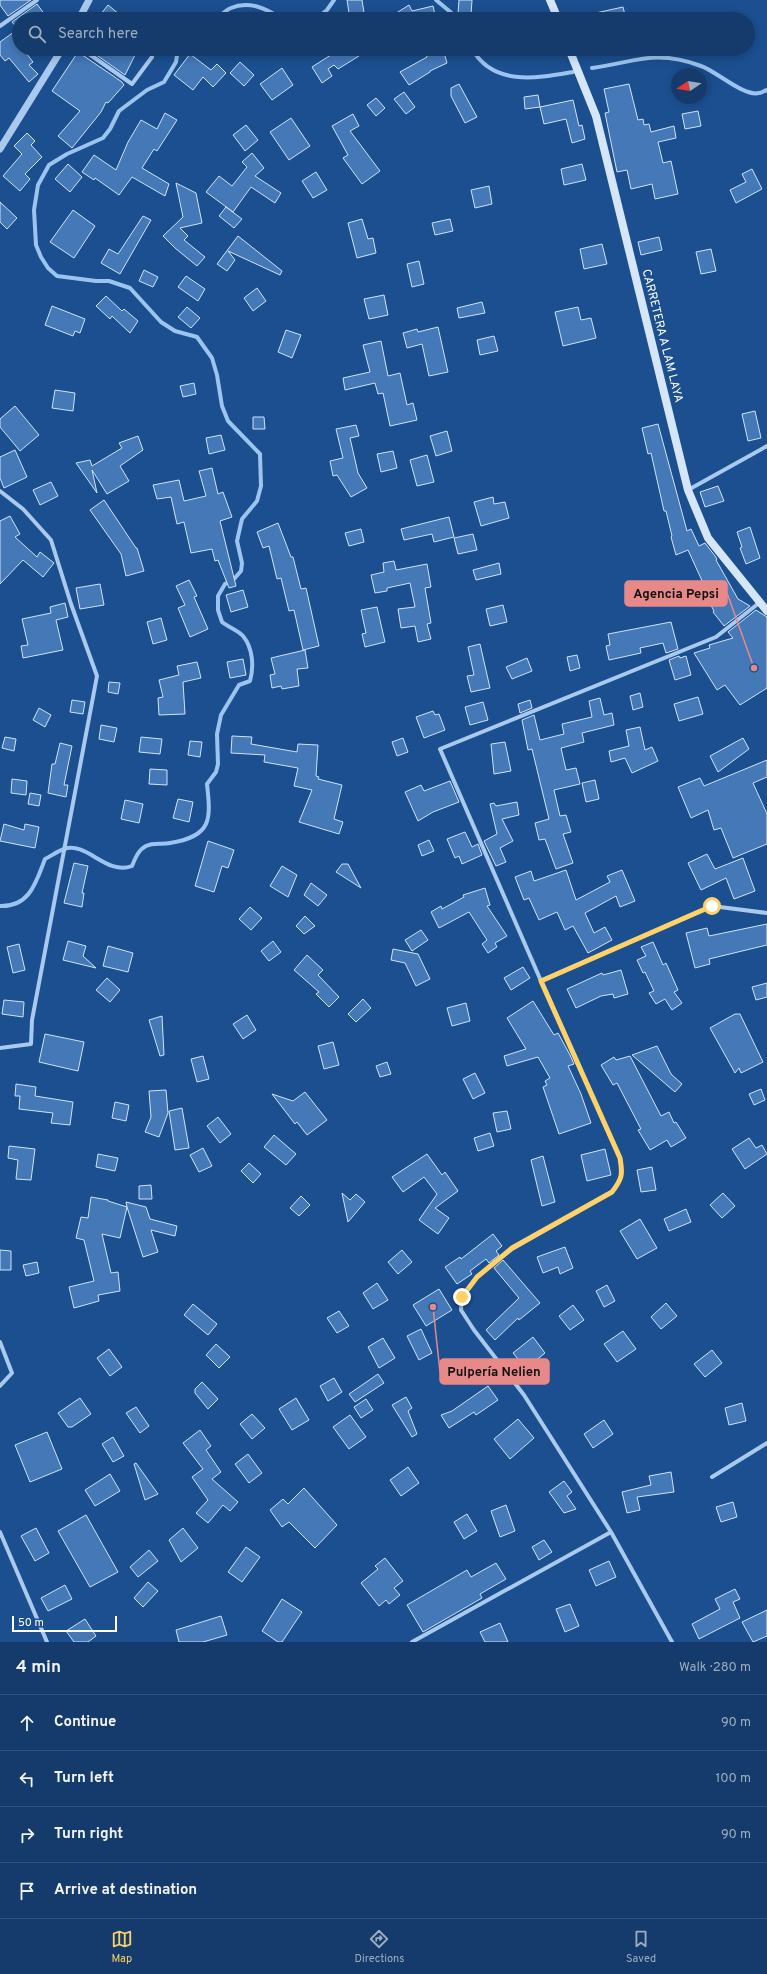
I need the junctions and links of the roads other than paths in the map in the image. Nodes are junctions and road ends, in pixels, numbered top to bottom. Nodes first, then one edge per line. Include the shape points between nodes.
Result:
1 (37, 0) edge
2 (89, 0) edge
3 (550, 0) edge
4 (20, 12) edge
5 (83, 12) edge
6 (555, 12) edge
7 (12, 18) edge
8 (0, 26) edge
9 (58, 56) edge
10 (92, 56) edge
11 (572, 56) edge
12 (152, 57) dead end
13 (0, 149) edge
14 (767, 446) edge
15 (688, 490) junction
16 (0, 491) edge
17 (759, 603) junction
18 (767, 611) edge
19 (767, 912) edge
20 (541, 981) junction
21 (0, 1048) edge
22 (0, 1342) edge
23 (0, 1386) edge
24 (767, 1443) edge
25 (712, 1477) dead end
26 (0, 1532) edge
27 (611, 1532) junction
28 (47, 1642) edge
29 (412, 1642) edge
30 (672, 1642) edge

1 - 4 street
2 - 5 street
3 - 6 main road
7 - 8 street
9 - 13 street
10 - 12 street via 132,84
11 - 15 main road, CARRETERA A LAM LAYA via 596,116
14 - 15 street
15 - 17 main road, CARRETERA A LAM LAYA via 708,538
16 - 21 street via 22,509 51,540 97,676 32,1020 31,1044
17 - 18 main road, CARRETERA A LAM LAYA
17 - 20 street via 716,637 440,749
19 - 20 street via 712,906
20 - 27 street via 620,1158 623,1171 620,1182 612,1192 512,1248 477,1277 462,1297 461,1310 524,1395
22 - 23 street via 12,1373
24 - 25 street
26 - 28 street
27 - 29 street
27 - 30 street

